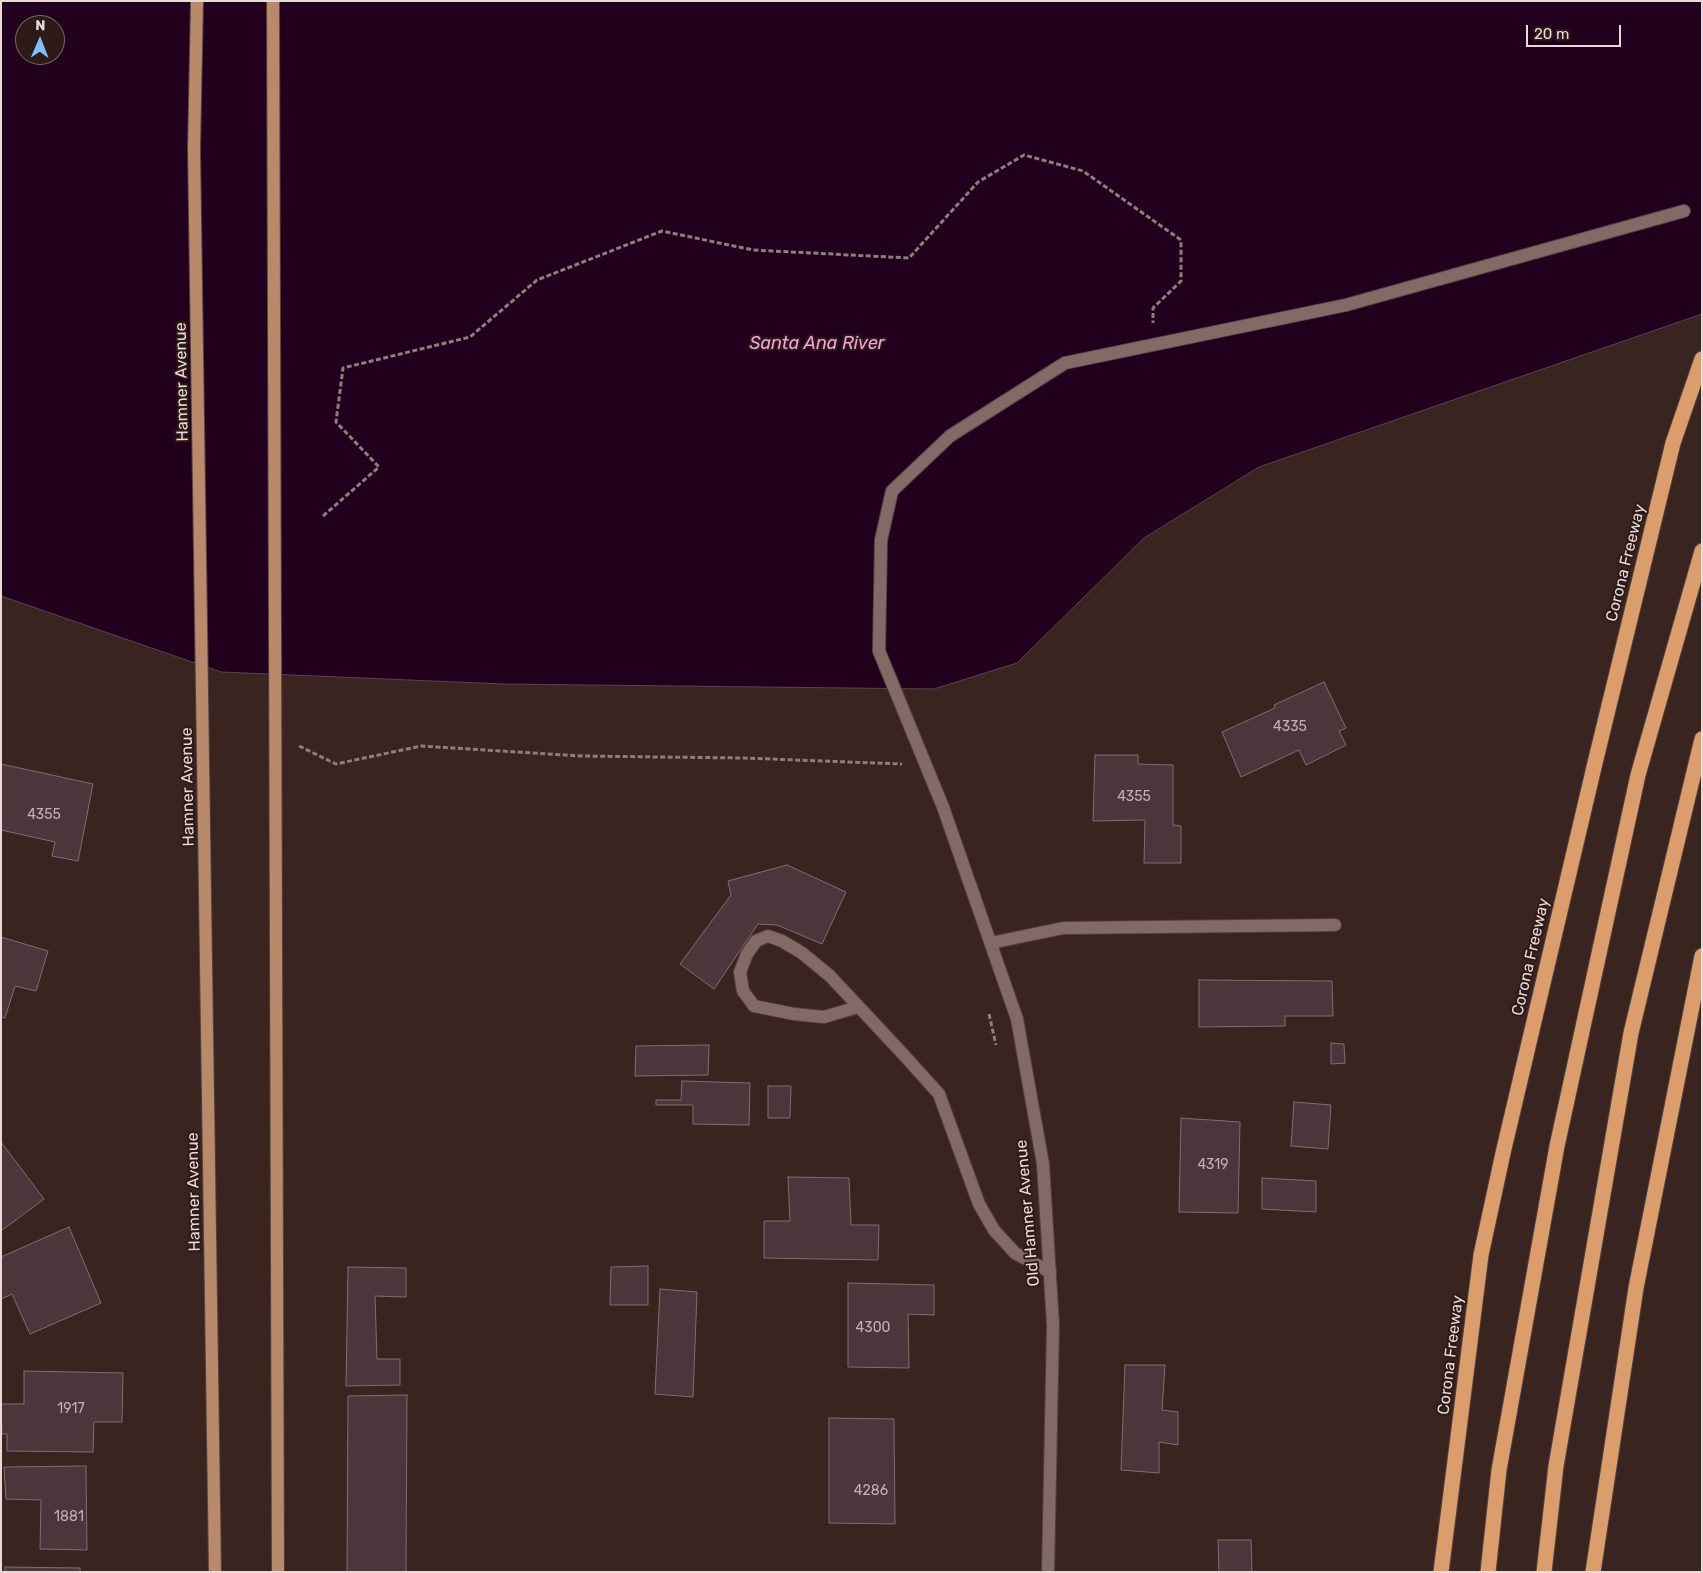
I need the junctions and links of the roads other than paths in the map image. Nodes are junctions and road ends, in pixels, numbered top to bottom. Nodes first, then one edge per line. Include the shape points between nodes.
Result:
1 (197, 1) edge
2 (273, 1) edge
3 (1684, 211) dead end
4 (1702, 359) edge
5 (1702, 551) edge
6 (1702, 739) edge
7 (1334, 925) dead end
8 (991, 943) junction
9 (1702, 956) edge
10 (858, 1007) junction
11 (1050, 1272) junction
12 (215, 1572) edge
13 (278, 1572) edge
14 (1048, 1572) edge
15 (1440, 1572) edge
16 (1488, 1572) edge
17 (1544, 1572) edge
18 (1592, 1572) edge

1 - 12 main road, Hamner Avenue via 194,149
2 - 13 main road
3 - 8 street, Old Hamner Avenue via 1346,305 1065,363 950,436 892,492 881,540 879,651 943,807
4 - 15 highway, Corona Freeway via 1673,443 1590,782 1481,1255
5 - 16 highway via 1638,775 1557,1146 1499,1470
6 - 17 highway via 1631,1033 1556,1466
7 - 8 street via 1063,928
8 - 11 street, Old Hamner Avenue via 1018,1019 1043,1164
9 - 18 highway via 1636,1288
10 - 10 street via 830,976 802,953 768,936 756,941 740,972 743,991 754,1006 824,1017
10 - 11 street via 939,1094 979,1204 994,1230 1015,1253
11 - 14 street, Old Hamner Avenue via 1053,1325

